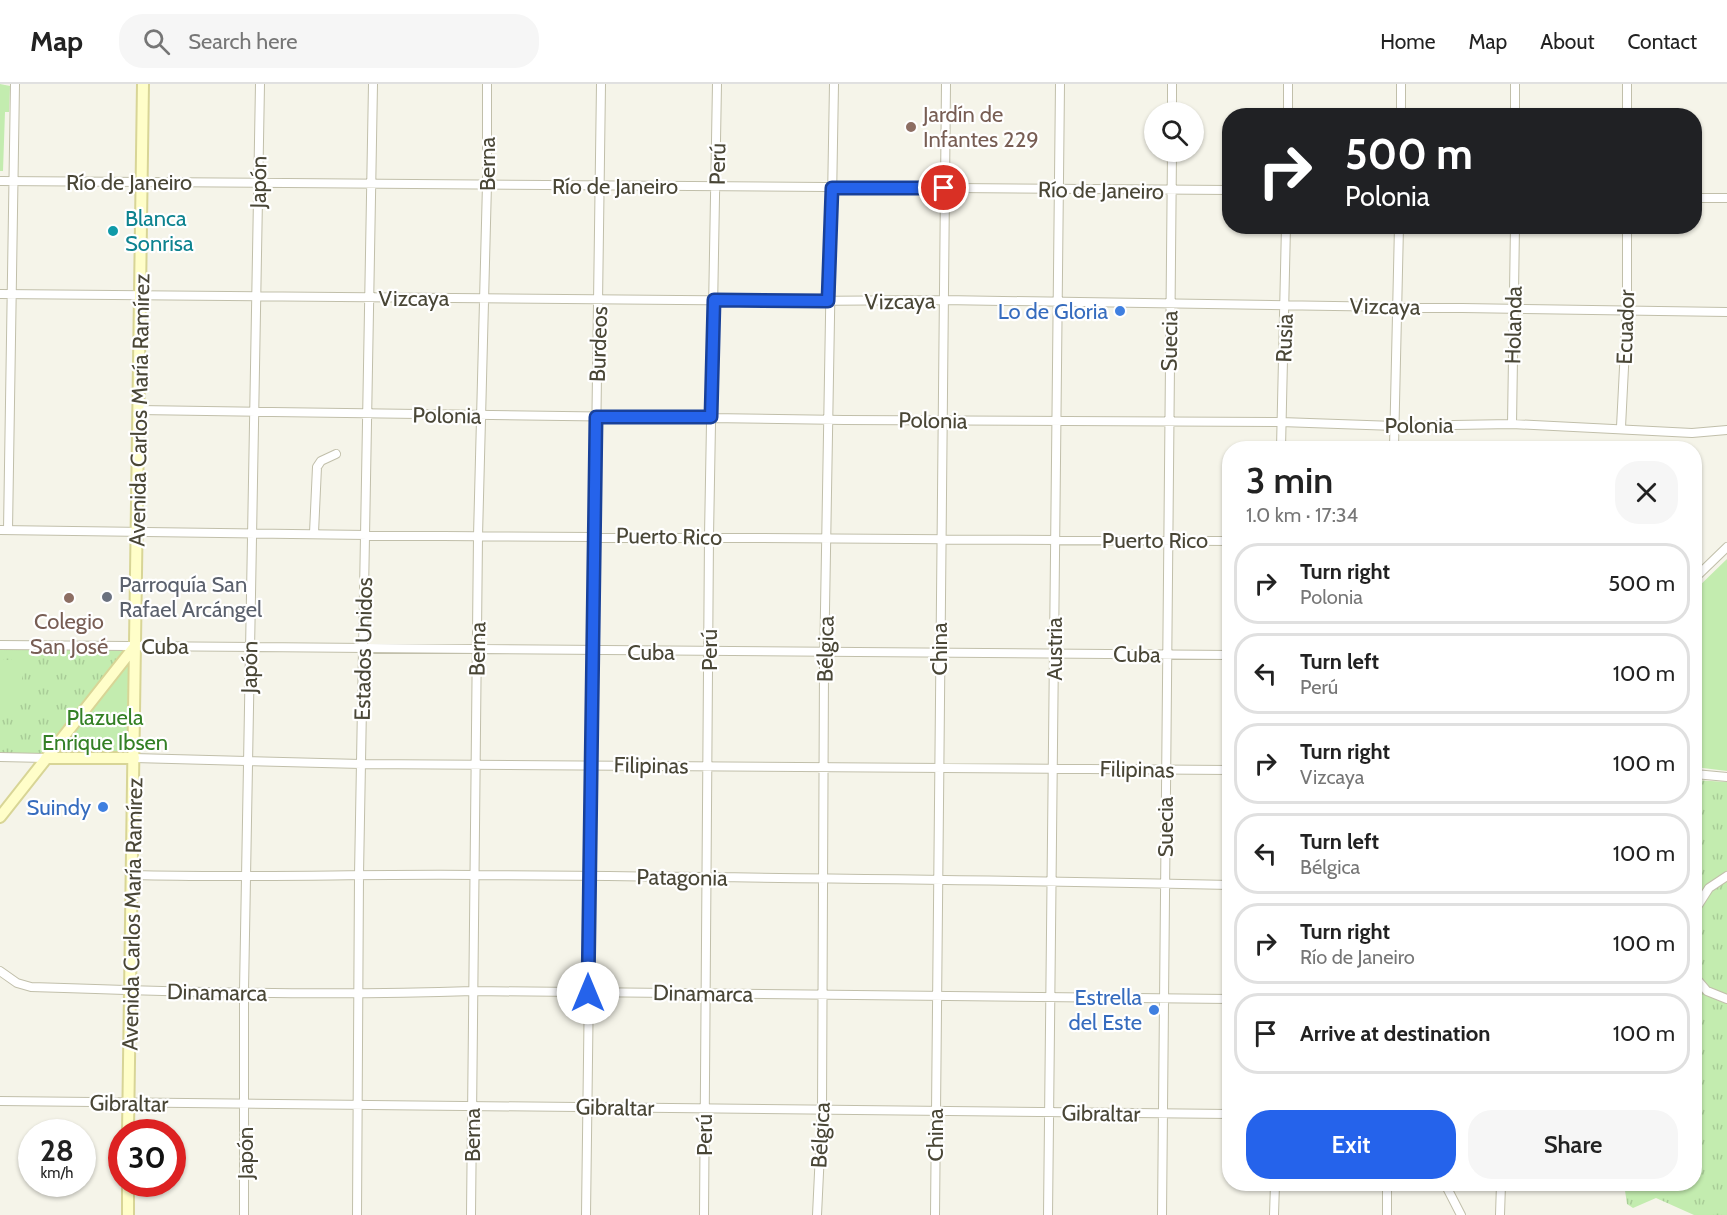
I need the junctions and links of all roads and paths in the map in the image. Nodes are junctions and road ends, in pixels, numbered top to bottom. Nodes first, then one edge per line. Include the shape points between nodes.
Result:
1 (15, 84) edge
2 (143, 84) edge
3 (260, 84) edge
4 (373, 84) edge
5 (487, 84) edge
6 (601, 84) edge
7 (717, 84) edge
8 (834, 84) edge
9 (946, 84) edge
10 (1060, 84) edge
11 (1172, 84) edge
12 (1288, 84) edge
13 (1401, 84) edge
14 (1515, 84) edge
15 (1627, 84) edge
16 (1172, 102) edge
17 (1288, 108) edge
18 (1401, 108) edge
19 (1515, 108) edge
20 (1627, 108) edge
21 (1172, 162) edge
22 (0, 182) edge
23 (13, 182) junction
24 (142, 182) junction
25 (258, 183) junction
26 (372, 183) junction
27 (487, 184) junction
28 (600, 186) junction
29 (716, 187) junction
30 (832, 188) junction
31 (944, 188) junction
32 (1059, 189) junction
33 (1222, 190) edge
34 (1172, 191) junction
35 (1702, 198) edge
36 (1727, 198) edge
37 (1286, 234) edge
38 (1399, 234) edge
39 (1515, 234) edge
40 (1627, 234) edge
41 (0, 294) edge
42 (14, 294) junction
43 (140, 296) junction
44 (256, 297) junction
45 (371, 298) junction
46 (484, 298) junction
47 (600, 299) junction
48 (714, 300) junction
49 (943, 300) junction
50 (828, 301) junction
51 (1058, 302) junction
52 (1170, 303) junction
53 (1285, 304) junction
54 (1397, 307) junction
55 (1514, 308) junction
56 (1627, 308) junction
57 (1727, 312) edge
58 (139, 410) junction
59 (253, 413) junction
60 (368, 414) junction
61 (481, 415) junction
62 (596, 417) junction
63 (711, 417) junction
64 (827, 419) junction
65 (942, 420) junction
66 (1055, 422) junction
67 (1168, 422) junction
68 (1281, 422) junction
69 (1512, 424) junction
70 (1395, 426) junction
71 (1621, 428) junction
72 (1727, 430) edge
73 (1281, 441) edge
74 (1394, 441) edge
75 (336, 454) dead end
76 (4, 530) edge
77 (138, 532) junction
78 (251, 532) junction
79 (314, 533) junction
80 (364, 534) junction
81 (593, 535) junction
82 (478, 536) junction
83 (709, 536) junction
84 (827, 538) junction
85 (940, 539) junction
86 (1053, 539) junction
87 (1169, 540) junction
88 (1222, 541) edge
89 (1727, 547) edge
90 (1702, 571) edge
91 (0, 645) edge
92 (135, 646) junction
93 (249, 646) junction
94 (363, 649) junction
95 (477, 651) junction
96 (594, 652) junction
97 (709, 652) junction
98 (940, 652) junction
99 (1054, 652) junction
100 (825, 653) junction
101 (1167, 655) junction
102 (1222, 655) edge
103 (0, 757) edge
104 (46, 758) junction
105 (134, 758) junction
106 (248, 760) junction
107 (361, 764) junction
108 (476, 764) junction
109 (593, 764) junction
110 (709, 766) junction
111 (825, 766) junction
112 (939, 767) junction
113 (1052, 768) junction
114 (1165, 770) junction
115 (1222, 770) edge
116 (1702, 775) edge
117 (1727, 777) edge
118 (0, 817) edge
119 (133, 875) junction
120 (359, 875) junction
121 (474, 875) junction
122 (589, 876) junction
123 (1727, 876) edge
124 (247, 878) junction
125 (705, 878) junction
126 (824, 879) junction
127 (937, 880) junction
128 (1052, 880) junction
129 (1165, 883) junction
130 (1222, 885) edge
131 (1702, 899) edge
132 (0, 971) edge
133 (1702, 985) edge
134 (130, 990) junction
135 (244, 991) junction
136 (473, 991) junction
137 (588, 993) junction
138 (705, 993) junction
139 (358, 995) junction
140 (823, 995) junction
141 (935, 995) junction
142 (1050, 997) junction
143 (1164, 998) junction
144 (1222, 999) edge
145 (1727, 999) edge
146 (0, 1101) edge
147 (128, 1103) junction
148 (245, 1105) junction
149 (357, 1105) junction
150 (472, 1105) junction
151 (587, 1106) junction
152 (704, 1109) junction
153 (822, 1110) junction
154 (934, 1111) junction
155 (1049, 1112) junction
156 (1163, 1114) junction
157 (1222, 1114) edge
158 (128, 1119) edge
159 (1275, 1191) edge
160 (1388, 1191) edge
161 (1449, 1191) edge
162 (1501, 1191) edge
163 (128, 1197) edge
164 (128, 1215) edge
165 (244, 1215) edge
166 (357, 1215) edge
167 (471, 1215) edge
168 (586, 1215) edge
169 (704, 1215) edge
170 (817, 1215) edge
171 (935, 1215) edge
172 (1048, 1215) edge
173 (1162, 1215) edge
174 (1274, 1215) edge
175 (1387, 1215) edge
176 (1461, 1215) edge
177 (1500, 1215) edge

1 - 23 street
2 - 24 street, Avenida Carlos María Ramírez
3 - 25 street, Japón
4 - 26 street, Estados Unidos
5 - 27 street, Berna
6 - 28 street, Burdeos
7 - 29 street, Perú
8 - 30 street, Bélgica
9 - 31 street, China
10 - 32 street, Austria
11 - 16 street
12 - 17 street
13 - 18 street
14 - 19 street
15 - 20 street
21 - 34 street, Suecia
22 - 23 street, Río de Janeiro
23 - 24 street, Río de Janeiro
23 - 42 street
24 - 25 street, Río de Janeiro
24 - 43 street, Avenida Carlos María Ramírez
25 - 26 street, Río de Janeiro
25 - 44 street, Japón
26 - 27 street, Río de Janeiro
26 - 45 street, Estados Unidos
27 - 28 street, Río de Janeiro
27 - 46 street, Berna
28 - 29 street, Río de Janeiro
28 - 47 street, Burdeos
29 - 30 street, Río de Janeiro
29 - 48 street, Perú
30 - 31 street, Río de Janeiro
30 - 50 street, Bélgica
31 - 32 street, Río de Janeiro
31 - 49 street, China
32 - 34 street, Río de Janeiro
32 - 51 street, Austria
33 - 34 street, Río de Janeiro
34 - 52 street, Suecia
35 - 36 street
37 - 53 street, Rusia
38 - 54 street
39 - 55 street, Holanda
40 - 56 street, Ecuador
41 - 42 street, Vizcaya
42 - 43 street, Vizcaya
42 - 76 street
43 - 44 street, Vizcaya
43 - 58 street, Avenida Carlos María Ramírez
44 - 45 street, Vizcaya
44 - 59 street, Japón
45 - 46 street, Vizcaya
45 - 60 street, Estados Unidos
46 - 47 street, Vizcaya
46 - 61 street, Berna
47 - 48 street, Vizcaya
47 - 62 street, Burdeos
48 - 50 street, Vizcaya
48 - 63 street, Perú
49 - 50 street, Vizcaya
49 - 51 street, Vizcaya
49 - 65 street, China
50 - 64 street, Bélgica
51 - 52 street, Vizcaya
51 - 66 street, Austria
52 - 53 street, Vizcaya
52 - 67 street, Suecia
53 - 54 street, Vizcaya
53 - 68 street, Rusia
54 - 55 street, Vizcaya
54 - 70 street
55 - 56 street, Vizcaya
55 - 69 street, Holanda
56 - 57 street, Vizcaya
56 - 71 street, Ecuador
58 - 59 street, Polonia
58 - 77 street, Avenida Carlos María Ramírez
59 - 60 street, Polonia
59 - 78 street, Japón
60 - 61 street, Polonia
60 - 80 street, Estados Unidos
61 - 62 street, Polonia
61 - 82 street, Berna
62 - 63 street, Polonia
62 - 81 street, Burdeos
63 - 64 street, Polonia
63 - 83 street, Perú
64 - 65 street, Polonia
64 - 84 street, Bélgica
65 - 66 street, Polonia
65 - 85 street, China
66 - 67 street, Polonia
66 - 86 street, Austria
67 - 68 street, Polonia
67 - 87 street, Suecia
68 - 70 street, Polonia
68 - 73 street, Rusia
69 - 70 street, Polonia
69 - 71 street, Polonia
70 - 74 street
71 - 72 street, Polonia via 1692,433
75 - 79 street via 321,460 316,467
76 - 77 street, Puerto Rico
77 - 78 street, Puerto Rico
77 - 92 street, Avenida Carlos María Ramírez
78 - 79 street, Puerto Rico
78 - 93 street, Japón
79 - 80 street, Puerto Rico
80 - 82 street, Puerto Rico
80 - 94 street, Estados Unidos
81 - 82 street, Puerto Rico
81 - 83 street, Puerto Rico
81 - 96 street, Burdeos
82 - 95 street, Berna
83 - 84 street, Puerto Rico
83 - 97 street, Perú
84 - 85 street, Puerto Rico
84 - 100 street, Bélgica
85 - 86 street, Puerto Rico
85 - 98 street, China
86 - 87 street, Puerto Rico
86 - 99 street, Austria
87 - 88 street, Puerto Rico
87 - 101 street, Suecia
89 - 90 street
91 - 92 street, Cuba
92 - 93 street, Cuba
92 - 104 street
92 - 105 street, Avenida Carlos María Ramírez
93 - 94 street, Cuba
93 - 106 street, Japón
94 - 95 street, Cuba
94 - 107 street, Estados Unidos
95 - 96 street, Cuba
95 - 108 street, Berna
96 - 97 street, Cuba
96 - 109 street, Burdeos
97 - 100 street, Cuba
97 - 110 street, Perú
98 - 99 street, Cuba
98 - 100 street, Cuba
98 - 112 street, China
99 - 101 street, Cuba
99 - 113 street, Austria
100 - 111 street, Bélgica
101 - 102 street, Cuba
101 - 114 street, Suecia
103 - 104 street, Filipinas
104 - 105 street, Filipinas
104 - 118 street
105 - 106 street, Filipinas
105 - 119 street, Avenida Carlos María Ramírez
106 - 107 street, Filipinas
106 - 124 street, Japón
107 - 108 street, Filipinas
107 - 120 street, Estados Unidos
108 - 109 street, Filipinas
108 - 121 street, Berna
109 - 110 street, Filipinas
109 - 122 street, Burdeos
110 - 111 street, Filipinas
110 - 125 street, Perú
111 - 112 street, Filipinas
111 - 126 street, Bélgica
112 - 113 street, Filipinas
112 - 127 street, China
113 - 114 street, Filipinas
113 - 128 street, Austria
114 - 115 street, Filipinas
114 - 129 street, Suecia
116 - 117 street
119 - 124 street, Patagonia
119 - 134 street, Avenida Carlos María Ramírez
120 - 121 street, Patagonia
120 - 124 street, Patagonia
120 - 139 street, Estados Unidos
121 - 122 street, Patagonia
121 - 136 street, Berna
122 - 125 street, Patagonia
122 - 137 street, Burdeos
123 - 131 street via 1709,888
124 - 135 street, Japón
125 - 126 street, Patagonia
125 - 138 street, Perú
126 - 127 street, Patagonia
126 - 140 street, Bélgica
127 - 128 street, Patagonia
127 - 141 street, China
128 - 129 street, Patagonia
128 - 142 street, Austria
129 - 130 street, Patagonia
129 - 143 street, Suecia
132 - 134 street, Dinamarca via 31,987
133 - 145 street
134 - 135 street, Dinamarca
134 - 147 street, Avenida Carlos María Ramírez
135 - 139 street, Dinamarca
135 - 148 street, Japón
136 - 137 street, Dinamarca
136 - 139 street, Dinamarca
136 - 150 street, Berna
137 - 138 street, Dinamarca
137 - 151 street, Burdeos
138 - 140 street, Dinamarca
138 - 152 street, Perú
139 - 149 street, Estados Unidos
140 - 141 street, Dinamarca
140 - 153 street, Bélgica
141 - 142 street, Dinamarca
141 - 154 street, China
142 - 143 street, Dinamarca
142 - 155 street, Austria
143 - 144 street, Dinamarca
143 - 156 street, Suecia
146 - 147 street, Gibraltar
147 - 148 street, Gibraltar
147 - 158 street, Avenida Carlos María Ramírez
148 - 149 street, Gibraltar
148 - 165 street, Japón
149 - 150 street, Gibraltar
149 - 166 street, Estados Unidos
150 - 151 street, Gibraltar
150 - 167 street, Berna
151 - 152 street, Gibraltar
151 - 168 street, Burdeos
152 - 153 street, Gibraltar
152 - 169 street, Perú
153 - 154 street, Gibraltar
153 - 170 street, Bélgica
154 - 155 street, Gibraltar
154 - 171 street, China
155 - 156 street, Gibraltar
155 - 172 street, Austria
156 - 157 street, Gibraltar
156 - 173 street, Suecia
159 - 174 street
160 - 175 street
161 - 176 street
162 - 177 street
163 - 164 street

